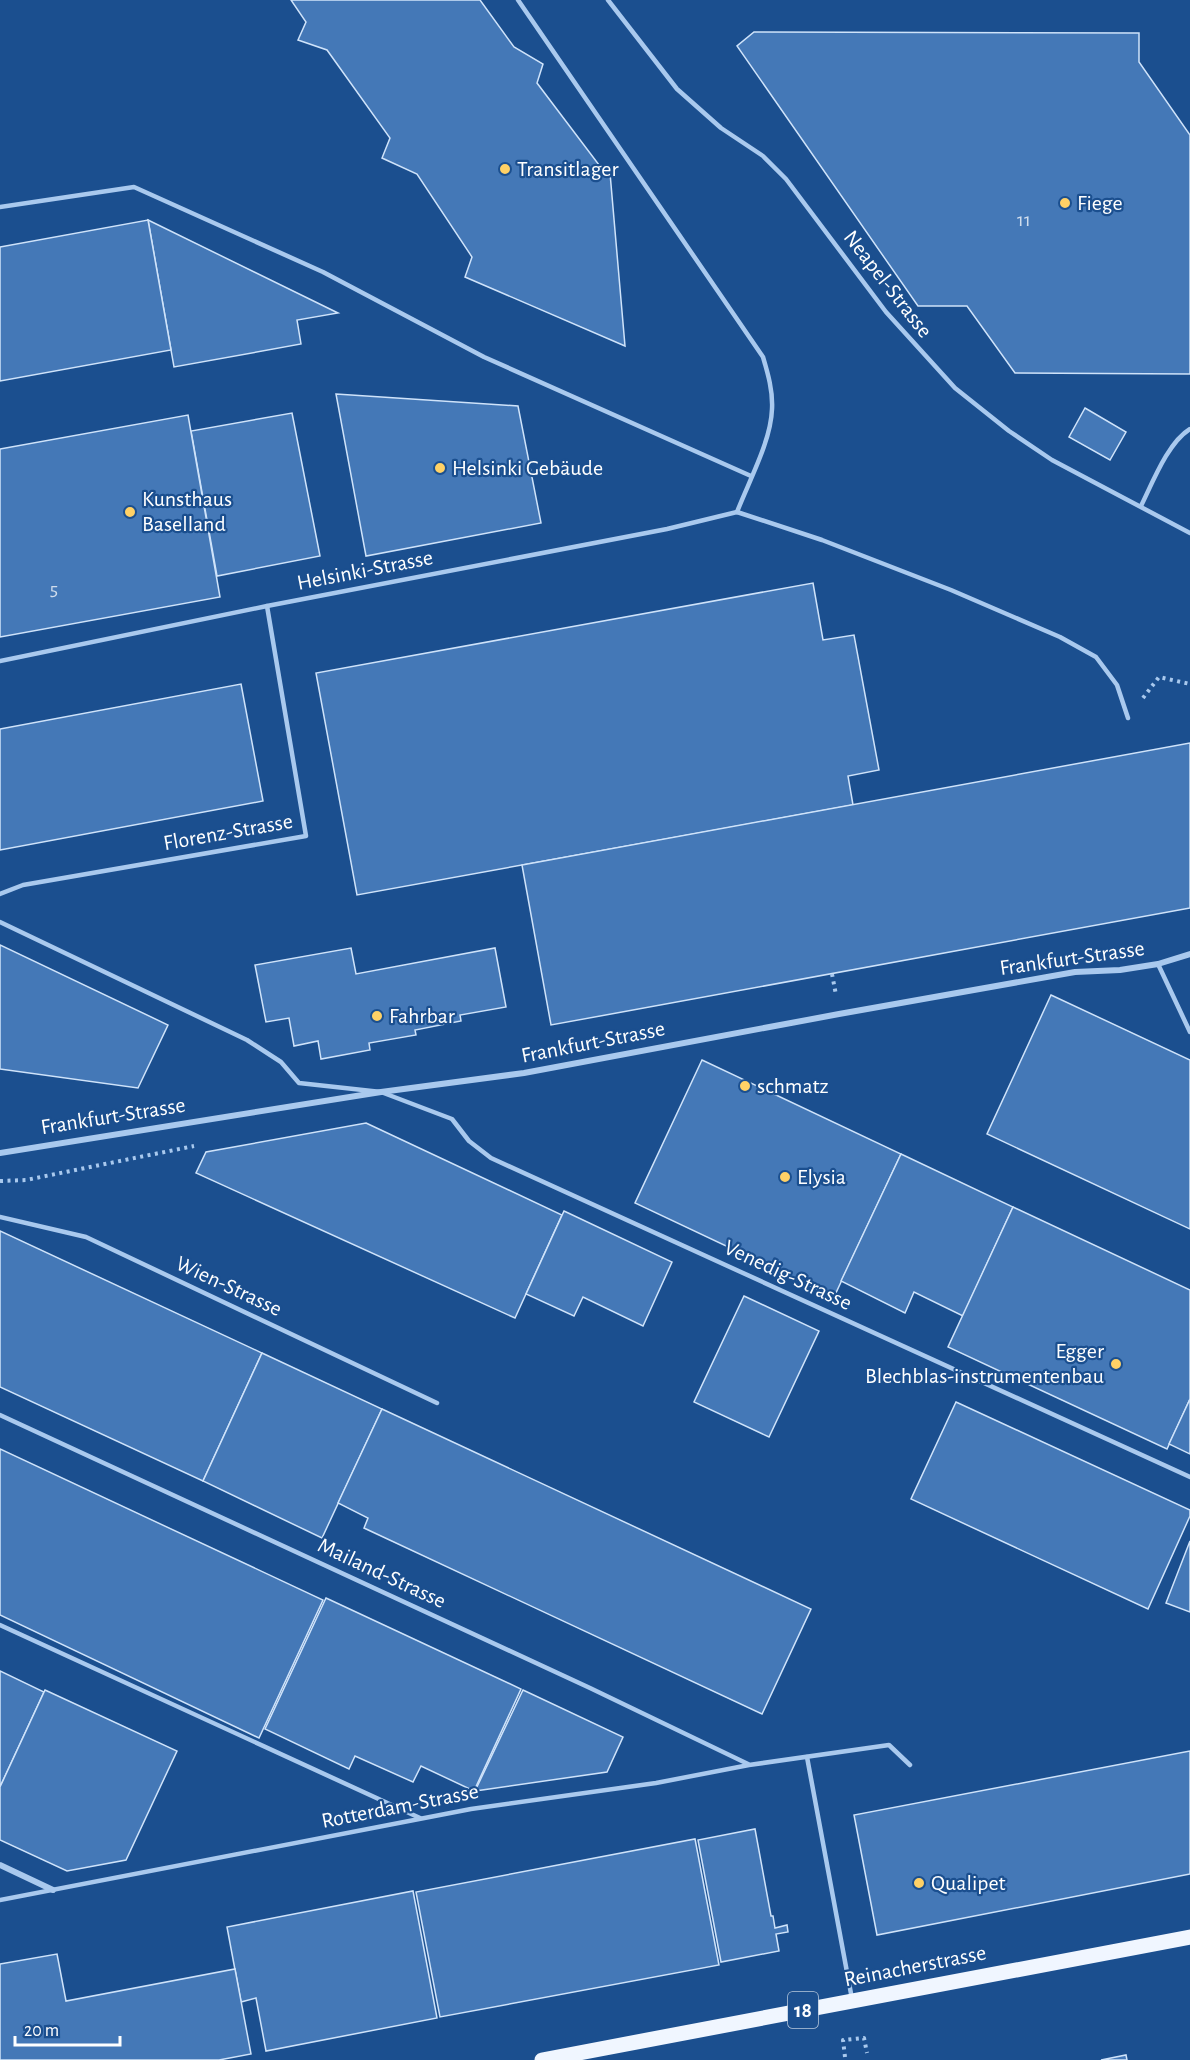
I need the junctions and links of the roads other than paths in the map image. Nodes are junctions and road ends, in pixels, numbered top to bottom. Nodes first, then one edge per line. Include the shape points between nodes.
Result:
1 (518, 0) edge
2 (608, 0) edge
3 (0, 207) edge
4 (1190, 429) edge
5 (751, 476) junction
6 (1141, 506) junction
7 (737, 512) junction
8 (1190, 533) edge
9 (267, 606) junction
10 (0, 661) edge
11 (1128, 718) road end
12 (0, 894) edge
13 (0, 922) edge
14 (1190, 954) edge
15 (1158, 964) junction
16 (1190, 1032) edge
17 (381, 1092) junction
18 (0, 1152) edge
19 (0, 1217) edge
20 (437, 1403) dead end
21 (0, 1415) edge
22 (1190, 1477) edge
23 (0, 1625) edge
24 (807, 1756) junction
25 (749, 1765) junction
26 (910, 1766) dead end
27 (420, 1818) junction
28 (0, 1865) edge
29 (53, 1890) junction
30 (0, 1900) edge
31 (1190, 1937) edge
32 (852, 2000) junction
33 (542, 2060) edge

1 - 5 lane via 763,357 771,384 772,409 766,439
2 - 6 lane, Neapel-Strasse via 676,89 721,128 763,156 786,179 886,312 955,388 1052,460
3 - 5 lane via 134,187 323,272 484,357
4 - 6 lane via 1169,452
5 - 7 lane
6 - 8 lane, Neapel-Strasse
7 - 9 lane, Helsinki-Strasse
7 - 11 lane via 822,540 1060,637 1096,657 1117,685
9 - 10 lane, Helsinki-Strasse
9 - 12 lane, Florenz-Strasse via 306,836 23,885
13 - 17 lane via 247,1040 280,1062 299,1083
14 - 15 street, Frankfurt-Strasse
15 - 16 lane
15 - 17 street, Frankfurt-Strasse via 1075,972 524,1073
17 - 18 street, Frankfurt-Strasse
17 - 22 lane, Venedig-Strasse via 452,1119 469,1141 491,1158
19 - 20 lane, Wien-Strasse via 86,1237
21 - 25 lane, Mailand-Strasse
23 - 27 lane
24 - 25 lane, Rotterdam-Strasse
24 - 26 lane, Rotterdam-Strasse via 889,1745
24 - 32 lane
25 - 27 lane, Rotterdam-Strasse
27 - 29 lane, Rotterdam-Strasse
28 - 29 street
29 - 30 lane, Rotterdam-Strasse
31 - 32 main road, Reinacherstrasse / 18
32 - 33 main road, Reinacherstrasse / 18

